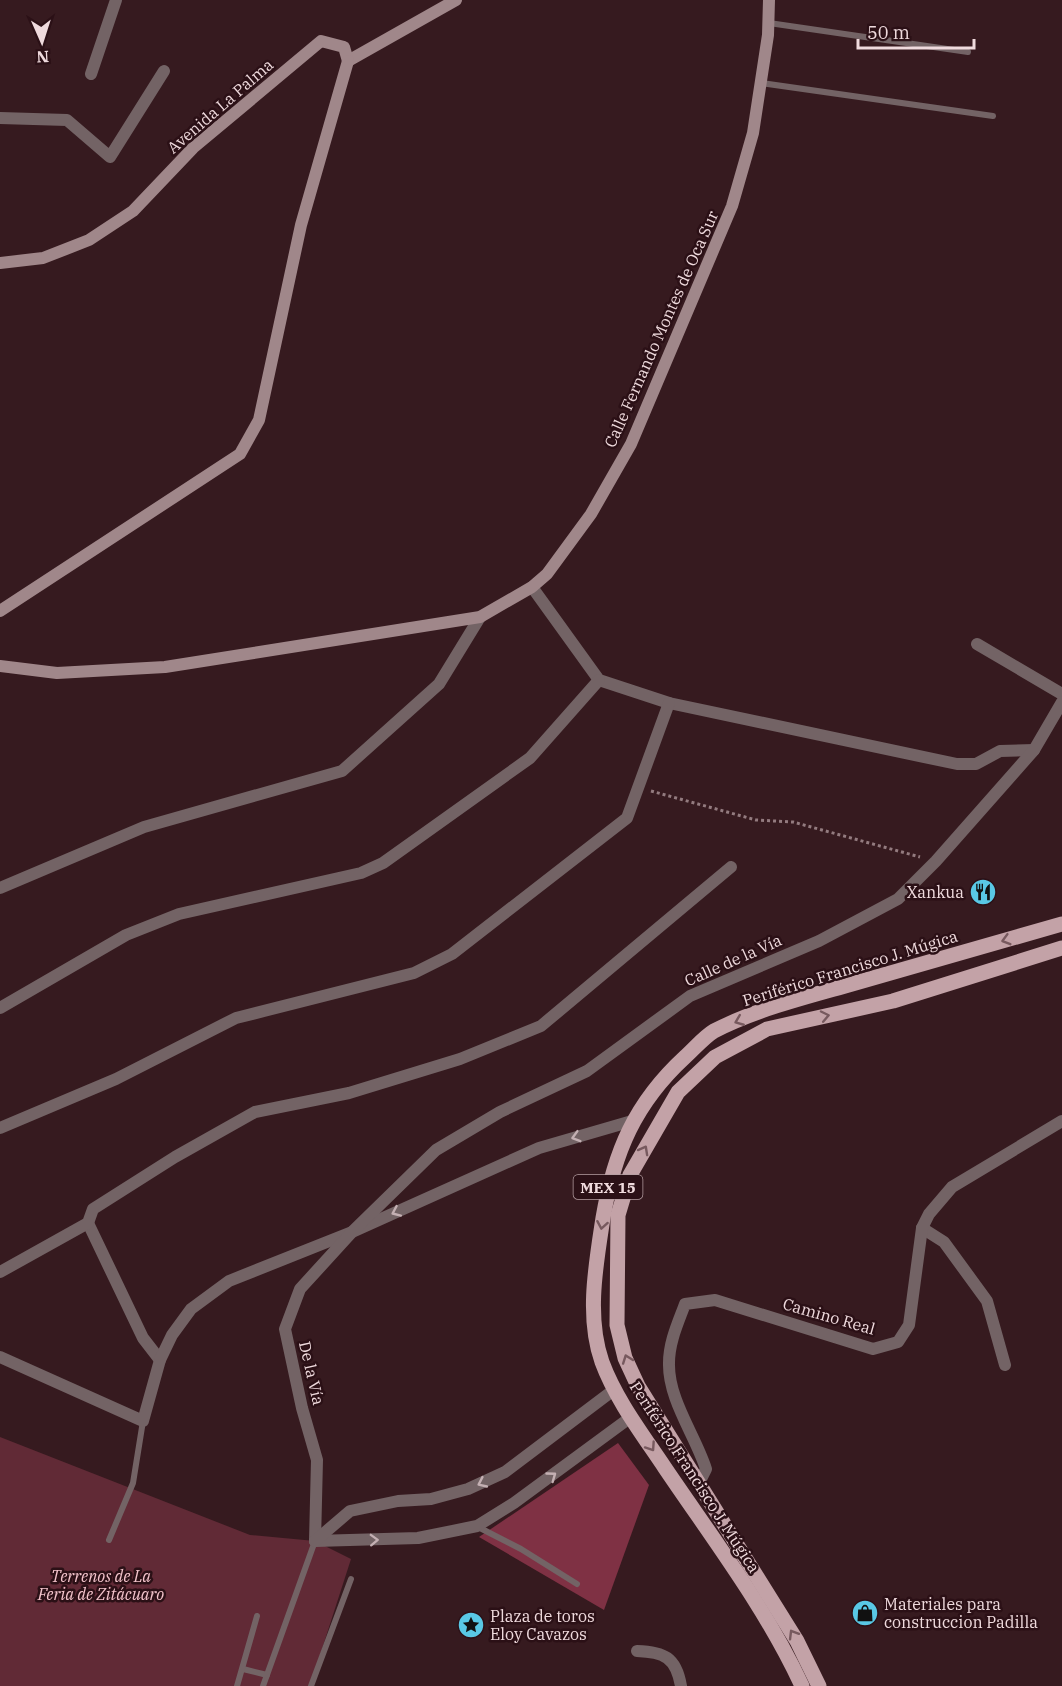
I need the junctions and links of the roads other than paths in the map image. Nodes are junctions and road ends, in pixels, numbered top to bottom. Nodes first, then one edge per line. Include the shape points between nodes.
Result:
1 (116, 0) edge
2 (456, 0) edge
3 (769, 0) edge
4 (768, 23) junction
5 (968, 52) dead end
6 (348, 61) junction
7 (164, 71) dead end
8 (91, 74) dead end
9 (761, 83) junction
10 (993, 116) dead end
11 (0, 118) edge
12 (0, 263) edge
13 (532, 587) junction
14 (0, 611) edge
15 (480, 617) junction
16 (977, 644) dead end
17 (0, 666) edge
18 (599, 680) junction
19 (1062, 694) edge
20 (1062, 702) edge
21 (669, 703) junction
22 (1034, 750) junction
23 (731, 867) dead end
24 (0, 888) edge
25 (1062, 924) edge
26 (1062, 948) edge
27 (0, 1008) edge
28 (632, 1121) junction
29 (1062, 1121) edge
30 (0, 1128) edge
31 (88, 1223) junction
32 (922, 1228) junction
33 (352, 1232) junction
34 (0, 1272) edge
35 (0, 1357) edge
36 (160, 1360) junction
37 (1005, 1365) dead end
38 (615, 1389) junction
39 (631, 1417) junction
40 (143, 1421) junction
41 (698, 1485) junction
42 (477, 1526) junction
43 (109, 1540) dead end
44 (315, 1541) junction
45 (351, 1579) dead end
46 (577, 1584) dead end
47 (257, 1616) dead end
48 (637, 1651) dead end
49 (243, 1669) junction
50 (267, 1675) junction
51 (237, 1686) edge
52 (263, 1686) edge
53 (311, 1686) edge
54 (681, 1686) edge
55 (802, 1686) edge
56 (819, 1686) edge

1 - 8 street
2 - 6 street
3 - 4 street, Calle Fernando Montes de Oca Sur
4 - 5 lane
4 - 9 street, Calle Fernando Montes de Oca Sur
6 - 12 street, Avenida La Palma via 344,48 321,41 193,148 133,211 89,240 43,258
6 - 14 street via 301,225 259,420 240,454
7 - 11 street via 110,157 67,120
9 - 10 lane
9 - 13 street, Calle Fernando Montes de Oca Sur via 753,134 732,206 631,444 591,514 547,574
13 - 15 street, Calle Fernando Montes de Oca Sur
13 - 18 street
15 - 17 street via 165,668 57,673
15 - 24 street via 440,684 342,771 144,827
16 - 19 street
18 - 21 street
18 - 27 street via 530,758 383,863 361,873 179,914 126,935
20 - 22 street, Calle de la Vía
21 - 22 street via 957,764 976,764 1000,751
21 - 30 street via 627,818 452,954 414,973 236,1018 116,1079
22 - 33 street, Calle de la Vía via 898,899 819,941 690,996 587,1071 500,1112 436,1150
23 - 31 street via 541,1026 460,1059 349,1093 255,1112 93,1209
25 -> 28 main road, Periférico Francisco J. Múgica / MEX 15 via 779,1005 712,1032 675,1067
41 -> 26 main road, Periférico Francisco J. Múgica / MEX 15 via 638,1386 625,1358 617,1325 618,1215 630,1175 678,1092 715,1057 767,1029 893,1001
28 -> 33 street via 539,1148
28 -> 38 main road, Periférico Francisco J. Múgica / MEX 15 via 610,1176 596,1256 597,1340
29 - 32 street, Camino Real via 952,1187
31 - 34 street
31 - 36 street via 143,1338
32 - 37 street via 944,1242 987,1301
32 - 41 street, Camino Real via 909,1325 898,1342 873,1349 715,1300 685,1304 670,1348 670,1383 706,1469
33 - 36 street via 230,1281 191,1309
33 - 44 street, De la Vía via 300,1289 285,1329 318,1460
35 - 40 street
36 - 40 street
38 - 39 main road, Periférico Francisco J. Múgica / MEX 15
38 -> 44 street via 506,1472 468,1489 431,1499 350,1511
42 -> 39 street
39 -> 55 main road, Periférico Francisco J. Múgica / MEX 15 via 763,1613
40 - 43 lane via 133,1483
56 -> 41 main road, Periférico Francisco J. Múgica / MEX 15 via 797,1641
44 -> 42 street via 418,1538
42 - 46 lane
44 - 50 lane
45 - 53 lane
47 - 49 lane
48 - 54 street via 658,1652 671,1660
49 - 50 lane
49 - 51 lane
50 - 52 lane

